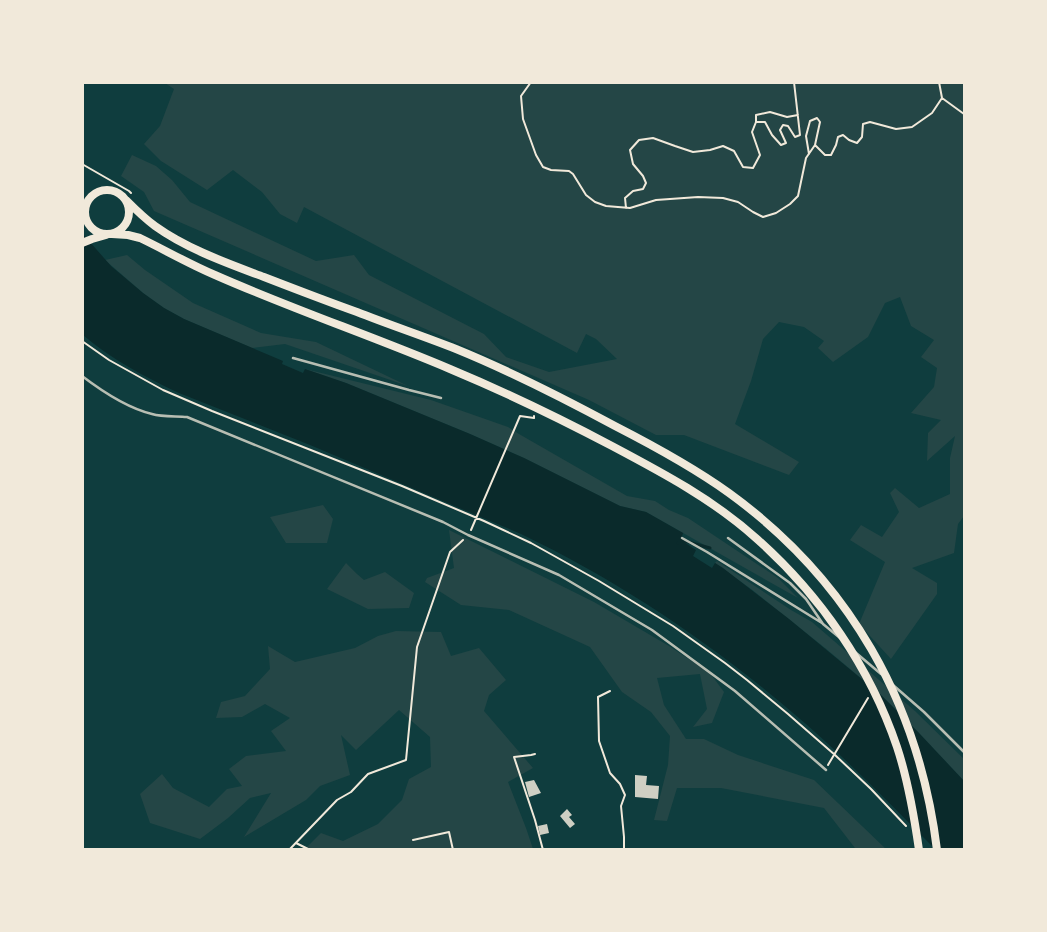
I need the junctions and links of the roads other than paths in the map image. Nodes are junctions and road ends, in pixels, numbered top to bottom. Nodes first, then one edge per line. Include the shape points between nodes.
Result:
1 (126, 200) junction
2 (84, 219) edge
3 (110, 234) junction
4 (82, 243) edge
5 (293, 358) dead end
6 (82, 376) edge
7 (440, 398) dead end
8 (682, 538) dead end
9 (728, 538) dead end
10 (823, 624) junction
11 (964, 752) edge
12 (826, 770) dead end
13 (919, 850) edge
14 (937, 850) edge

1 - 2 main road via 114,190 99,191 87,201
1 - 3 main road via 129,207 127,222 119,231
1 - 14 main road via 165,233 220,260 455,349 527,380 683,463 752,511 832,590 878,662 902,710 919,759 929,796
2 - 3 main road via 93,229
3 - 4 main road
3 - 13 main road via 140,238 214,275 448,368 547,412 667,476 738,523 779,560 817,602 862,669 897,746 911,800
5 - 7 lane
6 - 12 lane via 133,408 153,415 187,417 443,522 558,574 652,630 735,691
8 - 10 lane
9 - 10 lane via 790,583
10 - 11 lane via 924,712

